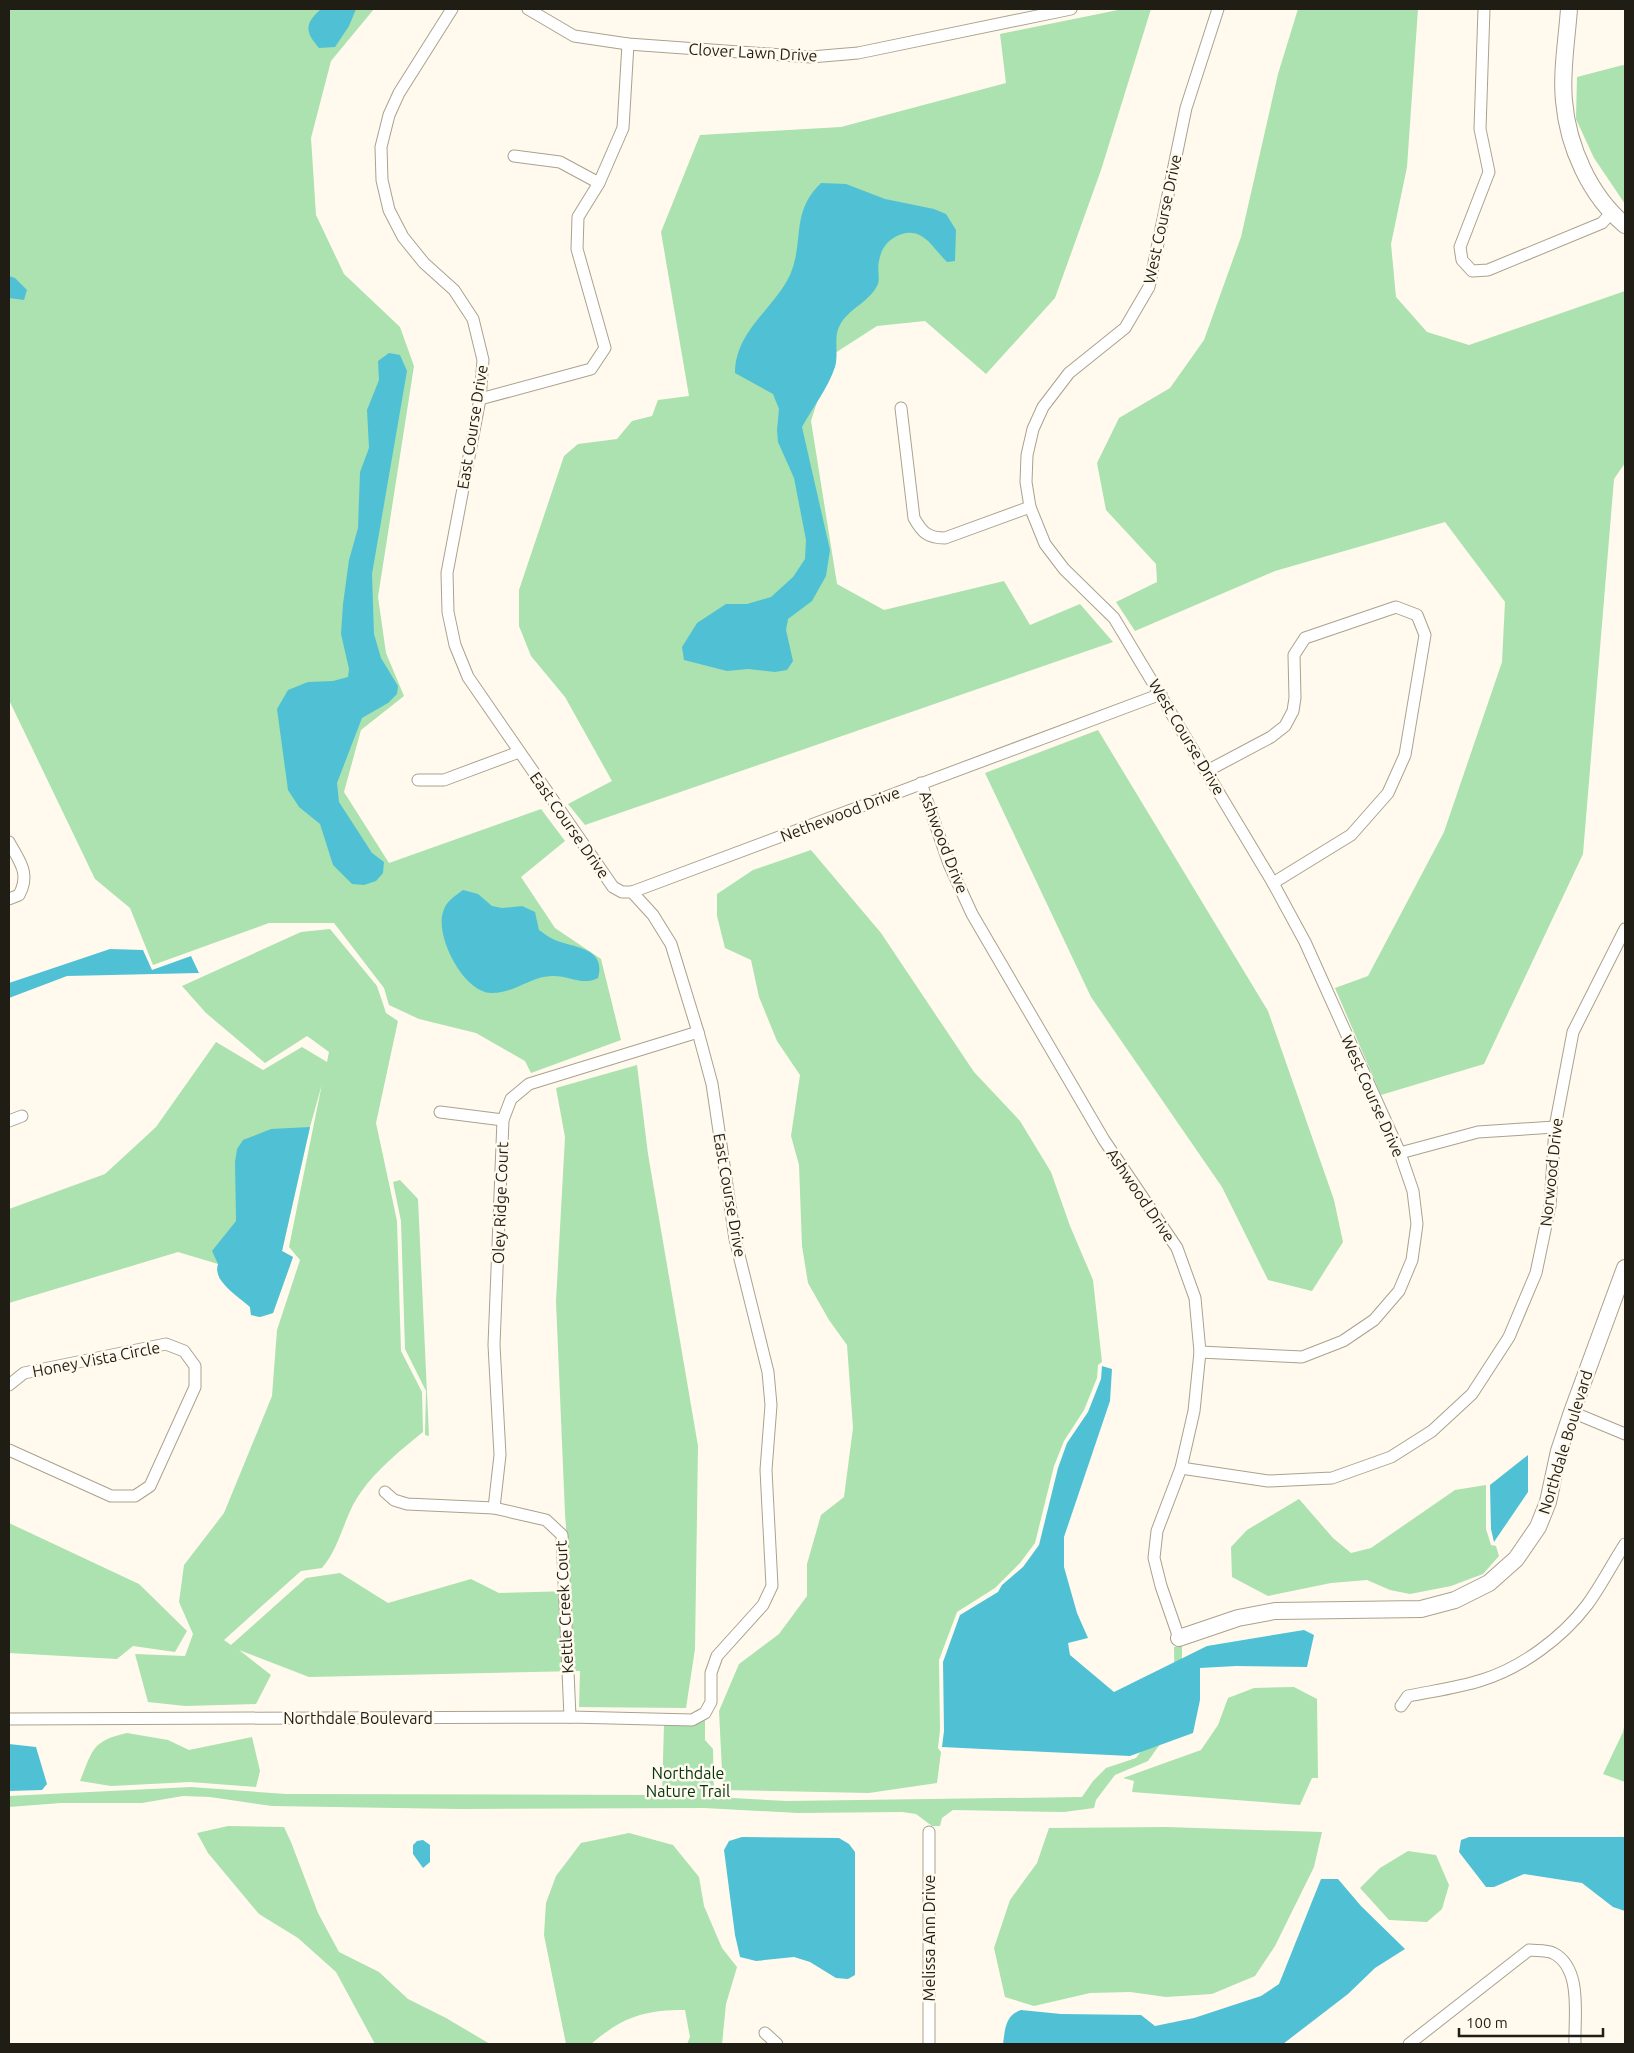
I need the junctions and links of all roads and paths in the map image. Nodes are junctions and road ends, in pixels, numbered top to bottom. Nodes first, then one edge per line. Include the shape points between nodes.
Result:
1 (452, 9) edge
2 (528, 9) edge
3 (1071, 9) edge
4 (1218, 9) edge
5 (1484, 9) edge
6 (1569, 9) edge
7 (628, 44) junction
8 (514, 156) dead end
9 (599, 183) junction
10 (1611, 213) junction
11 (1625, 225) edge
12 (480, 399) junction
13 (901, 408) dead end
14 (1030, 507) junction
15 (1161, 694) junction
16 (519, 752) junction
17 (1207, 771) junction
18 (418, 780) dead end
19 (921, 783) junction
20 (9, 842) edge
21 (1273, 882) junction
22 (632, 892) junction
23 (9, 899) edge
24 (1625, 929) edge
25 (698, 1032) junction
26 (440, 1112) dead end
27 (22, 1116) dead end
28 (503, 1120) junction
29 (9, 1121) edge
30 (1555, 1127) junction
31 (1400, 1153) junction
32 (1625, 1268) edge
33 (1200, 1352) junction
34 (9, 1385) edge
35 (1572, 1412) junction
36 (1625, 1434) edge
37 (9, 1450) edge
38 (1181, 1468) junction
39 (385, 1492) dead end
40 (494, 1508) junction
41 (1625, 1544) edge
42 (1179, 1638) joint
43 (1401, 1706) dead end
44 (705, 1713) joint
45 (570, 1717) junction
46 (9, 1719) edge
47 (929, 1832) dead end
48 (765, 2033) dead end
49 (777, 2044) edge
50 (929, 2044) edge
51 (1409, 2044) edge
52 (1575, 2044) edge

1 - 12 street, East Course Drive via 399,93 389,115 381,147 382,180 389,210 403,238 424,263 454,290 473,318 483,360
2 - 7 street, Clover Lawn Drive via 574,36
3 - 7 street, Clover Lawn Drive via 858,53 811,57
4 - 14 street, West Course Drive via 1186,108 1149,287 1125,328 1069,373 1043,407 1027,456 1026,482
5 - 10 street via 1480,128 1489,172 1460,246 1462,260 1472,271 1488,270 1602,224
6 - 10 street via 1564,101 1584,175
7 - 9 street via 624,128
8 - 9 street via 560,162
9 - 12 street via 578,217 577,249 605,348 591,369
10 - 11 street
12 - 16 street, East Course Drive via 447,573 448,612 455,646 468,677
13 - 14 street via 914,518 923,533 933,538 945,538
14 - 15 street, West Course Drive via 1045,544 1114,618
15 - 17 street, West Course Drive
15 - 19 street, Nethewood Drive
16 - 18 street via 444,780
16 - 22 street, East Course Drive via 613,886 622,892
17 - 21 street, West Course Drive
17 - 21 street via 1271,737 1285,726 1295,698 1294,655 1305,638 1396,607 1417,615 1426,635 1405,755 1388,793 1351,835
19 - 22 street, Nethewood Drive
19 - 33 street, Ashwood Drive via 949,864 972,914 1104,1140 1178,1248 1195,1298
20 - 23 street via 24,871 25,884 19,895
21 - 31 street, West Course Drive via 1305,942
22 - 25 street, East Course Drive via 653,915 671,944
24 - 30 street, Norwood Drive via 1573,1032
25 - 28 street, Oley Ridge Court via 529,1084 511,1099
25 - 44 street, East Course Drive via 712,1084 735,1239 768,1372 771,1405 766,1470 772,1586 763,1605 717,1656 711,1673 711,1702
26 - 28 street
27 - 29 street
28 - 40 street, Oley Ridge Court via 494,1345 500,1455
30 - 31 street via 1478,1132
30 - 38 street, Norwood Drive via 1550,1206 1536,1273 1509,1337 1472,1394 1438,1425 1391,1457 1332,1478 1268,1481
31 - 33 street, West Course Drive via 1414,1199 1417,1224 1412,1260 1399,1292 1374,1320 1343,1342 1302,1357
32 - 35 street, Northdale Boulevard
33 - 38 street, Ashwood Drive via 1194,1411
34 - 37 street, Honey Vista Circle via 24,1373 166,1344 184,1351 195,1366 195,1387 150,1486 135,1496 112,1496
35 - 36 street
35 - 42 street, Northdale Boulevard via 1559,1451 1548,1502 1538,1527 1516,1559 1489,1583 1455,1600 1421,1609 1274,1611 1238,1618
38 - 42 street, Ashwood Drive via 1157,1531 1154,1558 1160,1586
39 - 40 street, Kettle Creek Court via 394,1500 407,1504
40 - 45 street, Kettle Creek Court via 546,1520 562,1535
41 - 43 street via 1586,1606 1538,1651 1483,1680 1408,1696
44 - 45 street, Northdale Boulevard via 692,1720
45 - 46 street, Northdale Boulevard
47 - 50 street, Melissa Ann Drive
48 - 49 street
51 - 52 street via 1529,1950 1552,1953 1568,1965 1574,1987

